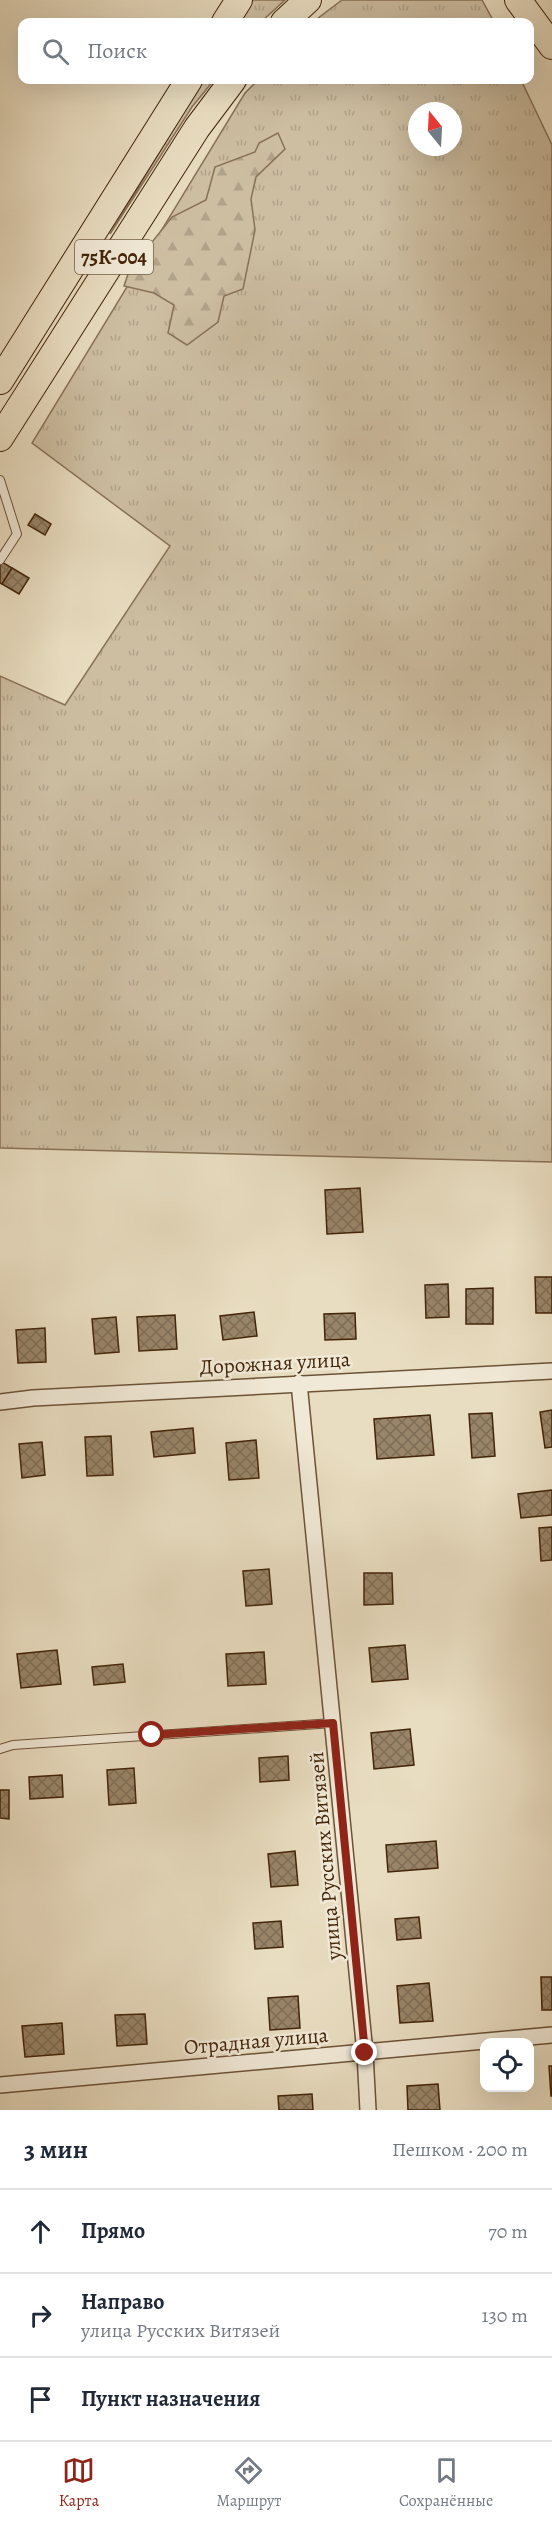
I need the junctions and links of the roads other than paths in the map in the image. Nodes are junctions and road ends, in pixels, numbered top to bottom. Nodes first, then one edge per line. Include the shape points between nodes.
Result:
1 (239, 0) edge
2 (308, 0) edge
3 (518, 0) edge
4 (533, 0) edge
5 (228, 18) edge
6 (288, 18) edge
7 (531, 18) edge
8 (534, 22) edge
9 (552, 40) edge
10 (552, 46) edge
11 (186, 84) edge
12 (230, 84) edge
13 (0, 381) edge
14 (0, 438) edge
15 (0, 480) edge
16 (0, 560) edge
17 (552, 1371) edge
18 (299, 1383) junction
19 (0, 1402) edge
20 (333, 1723) junction
21 (0, 1749) edge
22 (552, 2035) edge
23 (365, 2053) junction
24 (0, 2085) edge
25 (368, 2110) edge

1 - 5 highway
2 - 6 highway
3 - 7 highway
4 - 9 highway
8 - 10 highway
11 - 13 highway, 75К-004
12 - 14 highway, 75К-004 via 196,128
15 - 16 lane via 17,534
17 - 18 street, Дорожная улица
18 - 19 street, Дорожная улица
18 - 20 street, улица Русских Витязей
20 - 21 lane
20 - 23 street, улица Русских Витязей
22 - 23 street, Отрадная улица
23 - 24 street, Отрадная улица
23 - 25 street, улица Русских Витязей

